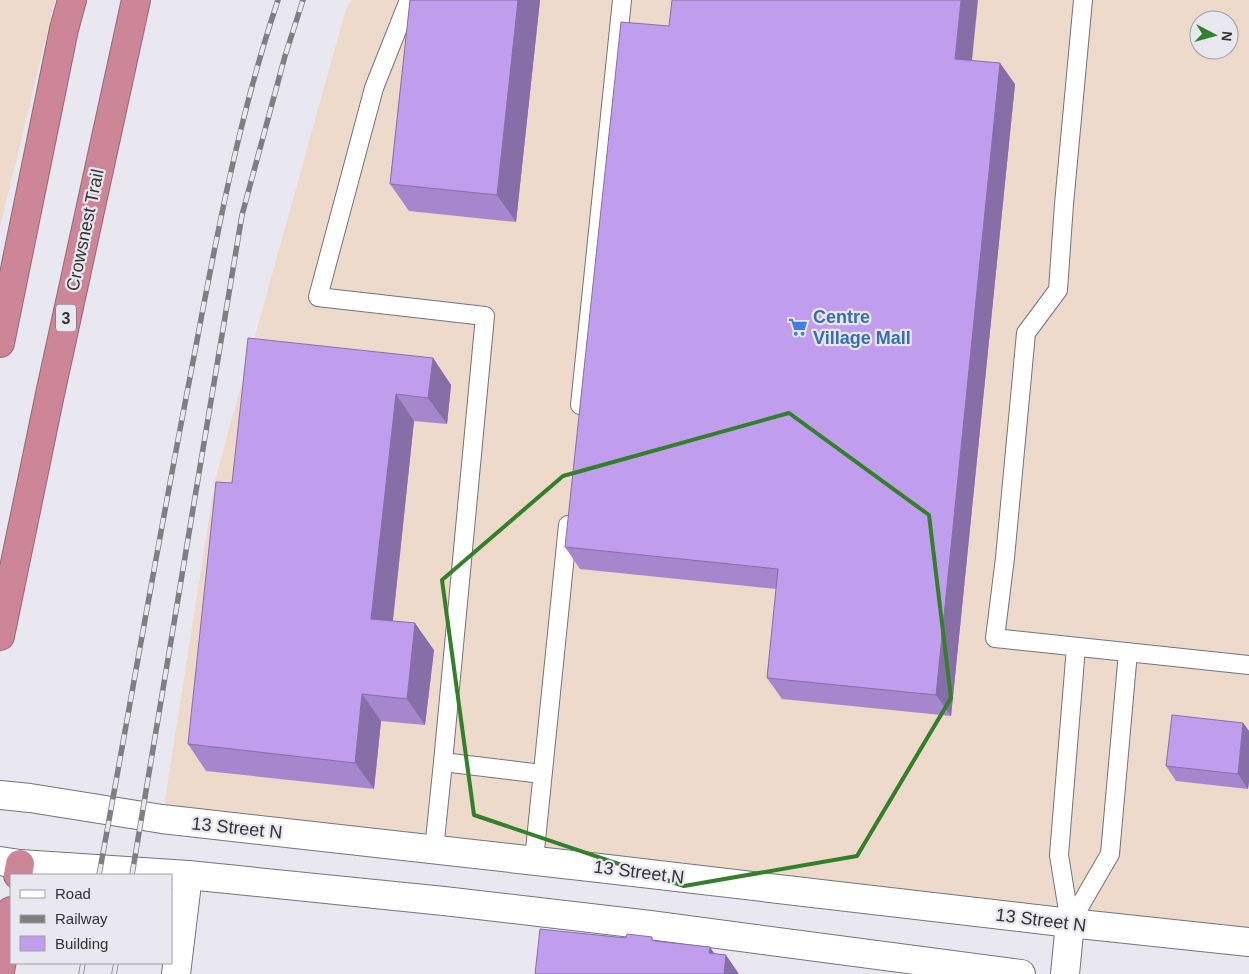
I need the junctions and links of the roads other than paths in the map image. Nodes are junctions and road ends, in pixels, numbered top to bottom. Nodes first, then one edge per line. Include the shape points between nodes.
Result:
1 (72, 0) edge
2 (136, 0) edge
3 (409, 0) edge
4 (622, 0) edge
5 (1082, 0) edge
6 (0, 343) edge
7 (578, 425) edge
8 (570, 504) edge
9 (0, 636) edge
10 (1076, 647) junction
11 (1128, 652) junction
12 (1249, 665) edge
13 (443, 762) junction
14 (542, 774) junction
15 (0, 795) edge
16 (434, 850) junction
17 (534, 860) junction
18 (13, 867) edge
19 (166, 874) edge
20 (172, 874) edge
21 (188, 875) junction
22 (10, 916) edge
23 (1070, 924) junction
24 (1249, 942) edge
25 (0, 971) edge
26 (176, 974) edge
27 (1021, 974) edge
28 (1065, 974) edge

1 - 6 highway
2 - 9 highway, Crowsnest Trail / 3
3 - 13 lane via 374,88 318,298 485,316
4 - 7 lane
5 - 10 lane via 1058,290 1026,333 995,638
8 - 14 lane
10 - 11 lane
10 - 23 lane via 1059,855
11 - 12 lane
11 - 23 lane via 1110,854
13 - 14 lane
13 - 16 lane
14 - 17 lane
15 - 16 street, 13 Street N via 162,820
16 - 17 street, 13 Street N
17 - 23 street, 13 Street N
18 - 19 street
20 - 21 street
21 - 26 street
21 - 27 street via 640,924
22 - 25 highway
23 - 24 street, 13 Street N
23 - 28 street

